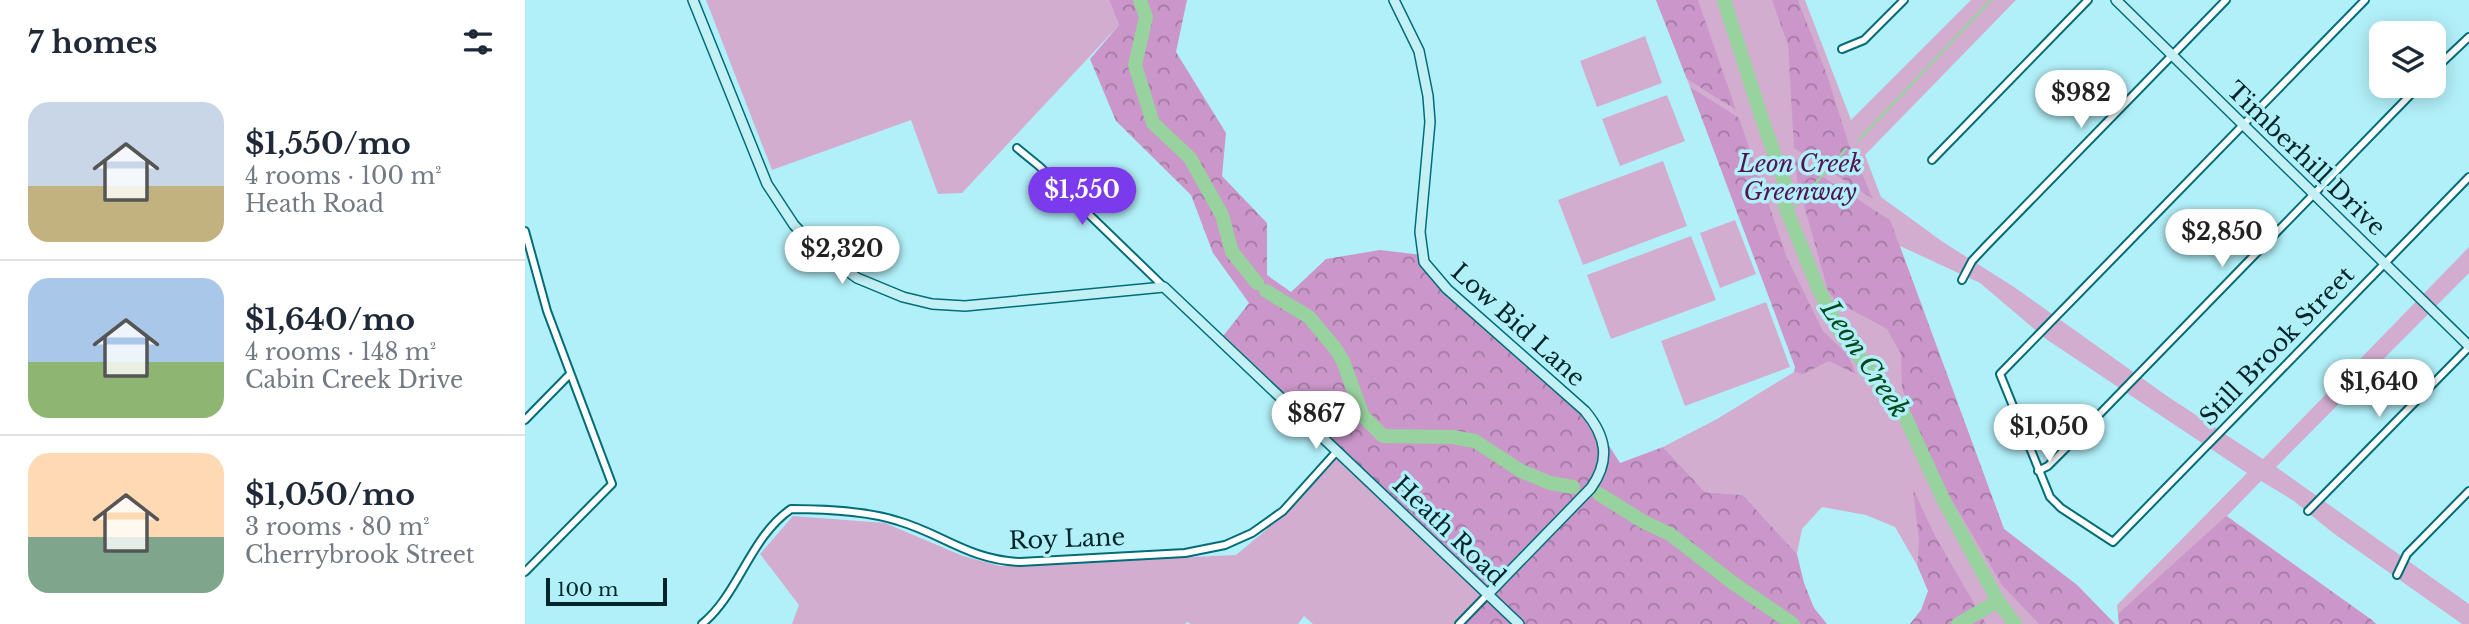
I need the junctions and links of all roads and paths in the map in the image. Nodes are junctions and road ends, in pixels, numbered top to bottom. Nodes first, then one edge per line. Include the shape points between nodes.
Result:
1 (693, 0) edge
2 (1394, 0) edge
3 (1904, 0) edge
4 (2088, 0) edge
5 (2116, 0) edge
6 (2226, 0) edge
7 (2365, 0) edge
8 (2469, 37) edge
9 (1842, 49) dead end
10 (2172, 55) junction
11 (2446, 59) edge
12 (2407, 98) edge
13 (2242, 124) junction
14 (1017, 148) dead end
15 (1932, 160) dead end
16 (2469, 177) edge
17 (2314, 193) junction
18 (525, 231) edge
19 (529, 262) edge
20 (2385, 263) junction
21 (1962, 279) dead end
22 (1164, 287) junction
23 (2469, 346) edge
24 (570, 374) junction
25 (525, 420) edge
26 (1337, 451) junction
27 (2038, 471) junction
28 (2469, 491) edge
29 (2308, 511) dead end
30 (525, 572) edge
31 (2396, 576) dead end
32 (1488, 594) junction
33 (702, 624) edge
34 (1459, 624) edge
35 (1519, 624) edge

1 - 22 street via 767,184 794,225 857,278 932,304 965,306
2 - 32 street, Low Bid Lane via 1419,51 1428,96 1430,122 1420,232 1424,262 1447,289 1585,411 1605,446 1602,469 1591,488
3 - 9 street via 1864,40
4 - 15 street
5 - 10 street, Timberhill Drive
6 - 10 street
7 - 13 street
8 - 11 street
10 - 13 street, Timberhill Drive
10 - 21 street via 1986,246
12 - 17 street
13 - 17 street, Timberhill Drive
13 - 27 street via 2000,374
14 - 22 street, Heath Road
16 - 20 street, Still Brook Street
17 - 20 street, Timberhill Drive
17 - 27 street via 2068,446
18 - 19 street
19 - 24 street
20 - 23 street, Timberhill Drive
20 - 27 street, Still Brook Street via 2113,542 2057,504
22 - 26 street, Heath Road
23 - 29 street
24 - 25 street
24 - 30 street via 612,484
26 - 32 street, Heath Road
26 - 33 street, Roy Lane via 1265,525 1225,545 1185,553 1000,561 882,517 791,509 780,517
28 - 31 street via 2407,554
32 - 34 street
32 - 35 street, Heath Road

